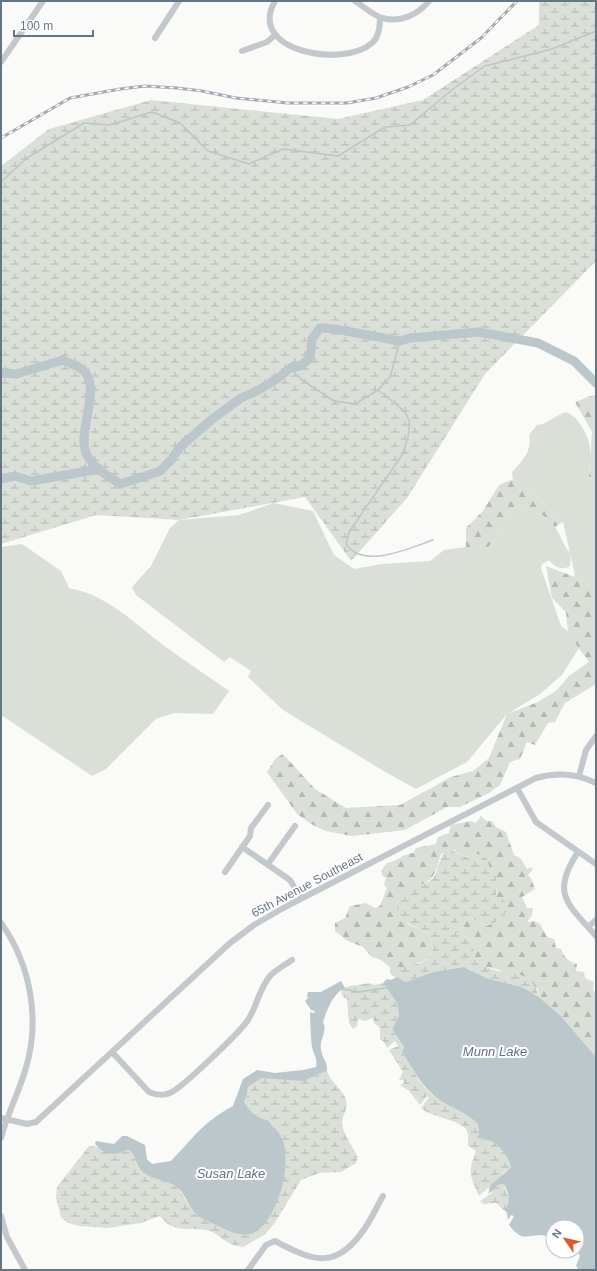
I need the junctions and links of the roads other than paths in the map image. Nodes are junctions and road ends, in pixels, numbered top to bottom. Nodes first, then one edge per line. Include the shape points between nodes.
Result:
1 (43, 1) edge
2 (179, 1) edge
3 (275, 1) edge
4 (355, 1) edge
5 (429, 1) edge
6 (380, 18) junction
7 (275, 35) junction
8 (155, 38) dead end
9 (242, 50) dead end
10 (1, 62) edge
11 (596, 736) edge
12 (578, 776) junction
13 (596, 783) edge
14 (517, 788) junction
15 (268, 805) dead end
16 (295, 826) dead end
17 (242, 847) junction
18 (578, 852) junction
19 (268, 864) junction
20 (596, 864) edge
21 (225, 872) dead end
22 (301, 898) junction
23 (596, 920) edge
24 (1, 923) edge
25 (588, 927) junction
26 (596, 936) edge
27 (292, 960) dead end
28 (112, 1052) junction
29 (4, 1119) edge
30 (1, 1138) edge
31 (384, 1196) dead end
32 (1, 1216) edge
33 (25, 1270) edge
34 (248, 1270) edge

1 - 10 street
2 - 8 street
3 - 7 street via 269,16
4 - 6 street
5 - 6 street via 415,14 402,19
6 - 7 street via 379,30 372,43 360,50 343,54 305,53 291,47
7 - 9 street via 267,42
11 - 12 street via 586,750
12 - 13 street, 65th Avenue Southeast
12 - 14 street, 65th Avenue Southeast via 543,776
14 - 18 street via 536,822
14 - 22 street, 65th Avenue Southeast
15 - 17 street via 251,828 250,836
16 - 19 street
17 - 19 street
17 - 21 street
18 - 20 street
18 - 25 street via 566,870 564,887 568,903
19 - 22 street via 290,880
22 - 28 street, 65th Avenue Southeast via 254,925 230,943
23 - 25 street
24 - 29 street via 24,966 33,1012 28,1060
25 - 26 street
27 - 28 street via 271,975 244,1025 173,1092 160,1095 149,1092
28 - 29 street, 65th Avenue Southeast via 36,1122 27,1124
29 - 30 street
31 - 34 street via 366,1227 341,1254 322,1260 272,1241 266,1245
32 - 33 street via 7,1237

